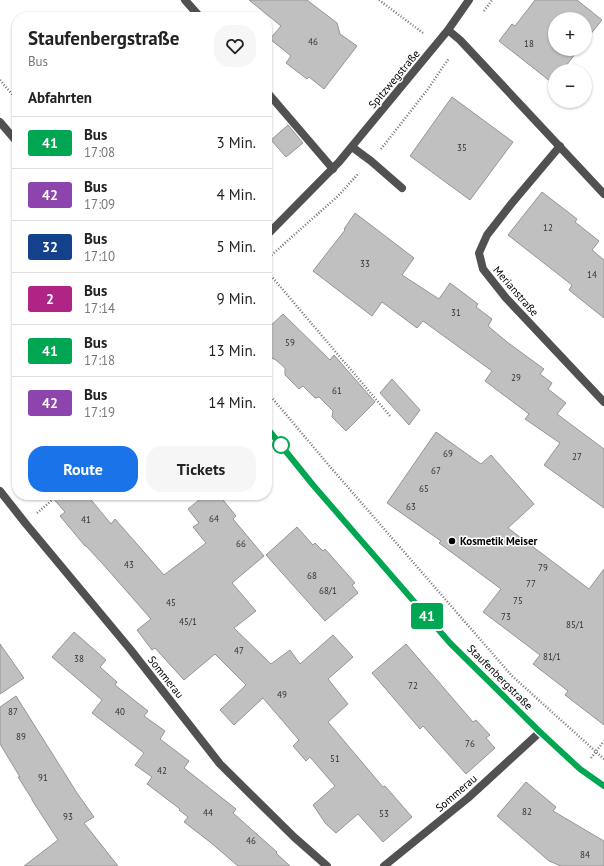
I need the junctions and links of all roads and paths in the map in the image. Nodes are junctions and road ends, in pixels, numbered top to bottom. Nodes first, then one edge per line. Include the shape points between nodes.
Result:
1 (185, 0) edge
2 (379, 0) edge
3 (469, 0) edge
4 (492, 0) edge
5 (196, 12) edge
6 (483, 12) dead end
7 (448, 30) junction
8 (460, 40) junction
9 (437, 44) junction
10 (0, 80) edge
11 (12, 94) edge
12 (272, 98) edge
13 (0, 122) edge
14 (12, 136) edge
15 (560, 146) junction
16 (352, 147) junction
17 (371, 161) junction
18 (333, 169) junction
19 (402, 188) dead end
20 (604, 194) edge
21 (272, 230) edge
22 (272, 255) edge
23 (272, 276) edge
24 (272, 398) edge
25 (604, 402) edge
26 (390, 416) dead end
27 (272, 434) edge
28 (0, 491) edge
29 (52, 500) edge
30 (26, 524) junction
31 (540, 732) junction
32 (604, 741) edge
33 (596, 752) junction
34 (604, 759) edge
35 (580, 769) junction
36 (604, 786) edge
37 (327, 866) edge
38 (384, 866) edge

1 - 5 street
2 - 9 path
3 - 7 street, Spitzwegstraße
4 - 6 path
7 - 8 street
7 - 9 street, Spitzwegstraße
8 - 15 street
8 - 17 path via 428,89
9 - 16 street, Spitzwegstraße
10 - 11 path
12 - 18 street
13 - 14 street
15 - 20 street
15 - 25 street, Merianstraße via 512,203 488,235 479,253 483,269 506,298
16 - 17 street
16 - 18 street, Spitzwegstraße
17 - 19 street
17 - 22 path via 338,196
18 - 21 street, Spitzwegstraße
23 - 26 path
24 - 33 path via 512,676
27 - 31 street, Staufenbergstraße via 450,643
28 - 30 street, Sommerau
29 - 30 path
30 - 37 street, Sommerau via 130,649 220,764
31 - 35 street, Staufenbergstraße
31 - 38 street, Sommerau via 468,798
32 - 33 path
33 - 34 path
33 - 35 path
35 - 36 street, Staufenbergstraße

